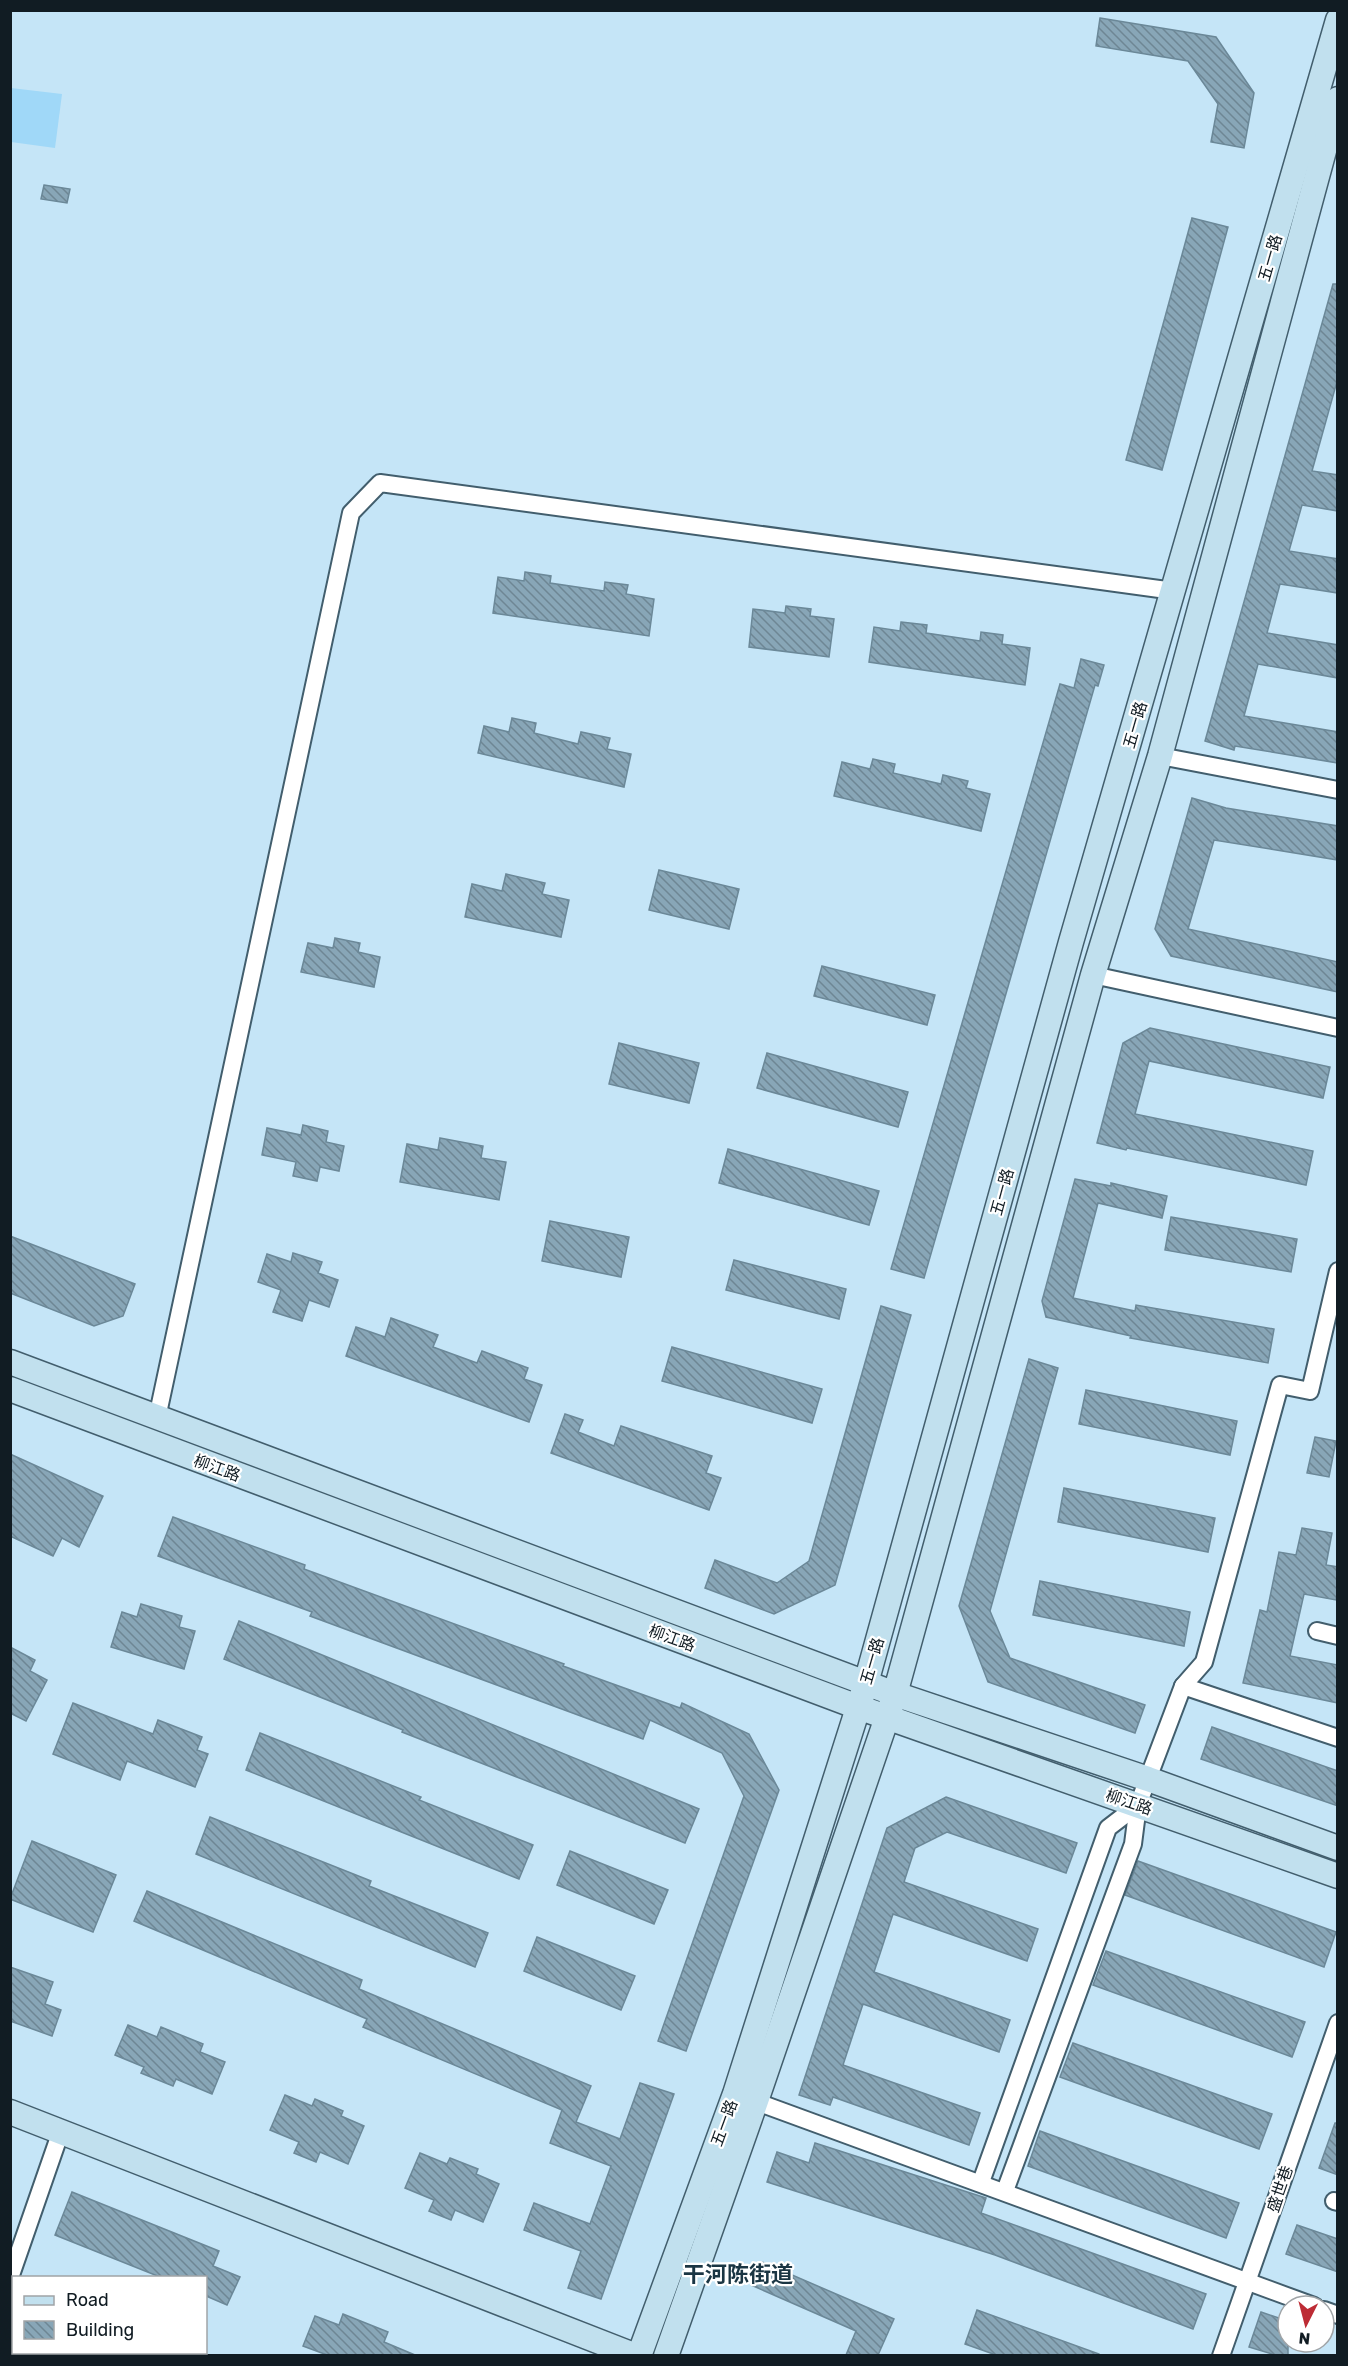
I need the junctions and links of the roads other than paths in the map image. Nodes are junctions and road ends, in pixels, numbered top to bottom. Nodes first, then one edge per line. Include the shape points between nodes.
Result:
1 (1338, 20) edge
2 (1338, 99) edge
3 (1174, 591) junction
4 (1160, 756) junction
5 (1338, 790) edge
6 (1071, 942) junction
7 (1101, 950) junction
8 (1093, 975) junction
9 (1338, 1028) edge
10 (1338, 1271) edge
11 (1330, 1332) edge
12 (10, 1362) edge
13 (10, 1389) edge
14 (157, 1418) junction
15 (152, 1443) junction
16 (1317, 1630) dead end
17 (1338, 1636) edge
18 (866, 1683) junction
19 (1183, 1686) junction
20 (895, 1694) junction
21 (858, 1707) junction
22 (888, 1718) junction
23 (1338, 1738) edge
24 (1148, 1779) junction
25 (1138, 1805) junction
26 (1338, 1848) edge
27 (1338, 1876) edge
28 (1338, 2023) edge
29 (746, 2097) junction
30 (10, 2112) edge
31 (61, 2132) junction
32 (981, 2182) junction
33 (1005, 2191) junction
34 (10, 2278) edge
35 (1247, 2282) junction
36 (1280, 2294) edge
37 (638, 2355) edge
38 (666, 2355) edge
39 (1221, 2355) edge

1 - 3 street, 五一路
2 - 4 street, 五一路
3 - 6 street, 五一路
3 - 14 street via 380,483 351,513
4 - 5 street
4 - 7 street, 五一路
6 - 7 street
6 - 18 street, 五一路
7 - 8 street, 五一路
8 - 9 street
8 - 20 street, 五一路
10 - 11 street
11 - 19 street via 1310,1391 1280,1385 1204,1662
12 - 14 street, 柳江路
13 - 15 street, 柳江路
14 - 15 street
14 - 18 street, 柳江路
15 - 21 street, 柳江路
16 - 17 street
18 - 20 street, 柳江路
18 - 21 street, 五一路
19 - 23 street
19 - 24 street
20 - 22 street, 五一路
20 - 24 street, 柳江路
21 - 22 street, 柳江路
21 - 29 street, 五一路
22 - 25 street, 柳江路
22 - 29 street, 五一路
24 - 25 street
24 - 26 street, 柳江路
25 - 27 street, 柳江路
25 - 32 street via 1108,1828
25 - 33 street via 1133,1844
28 - 35 street, 盛世巷
29 - 32 street
29 - 37 street, 五一路
29 - 38 street, 五一路
30 - 31 street
31 - 34 street
31 - 37 street
32 - 33 street
33 - 35 street
35 - 36 street
35 - 39 street, 盛世巷

